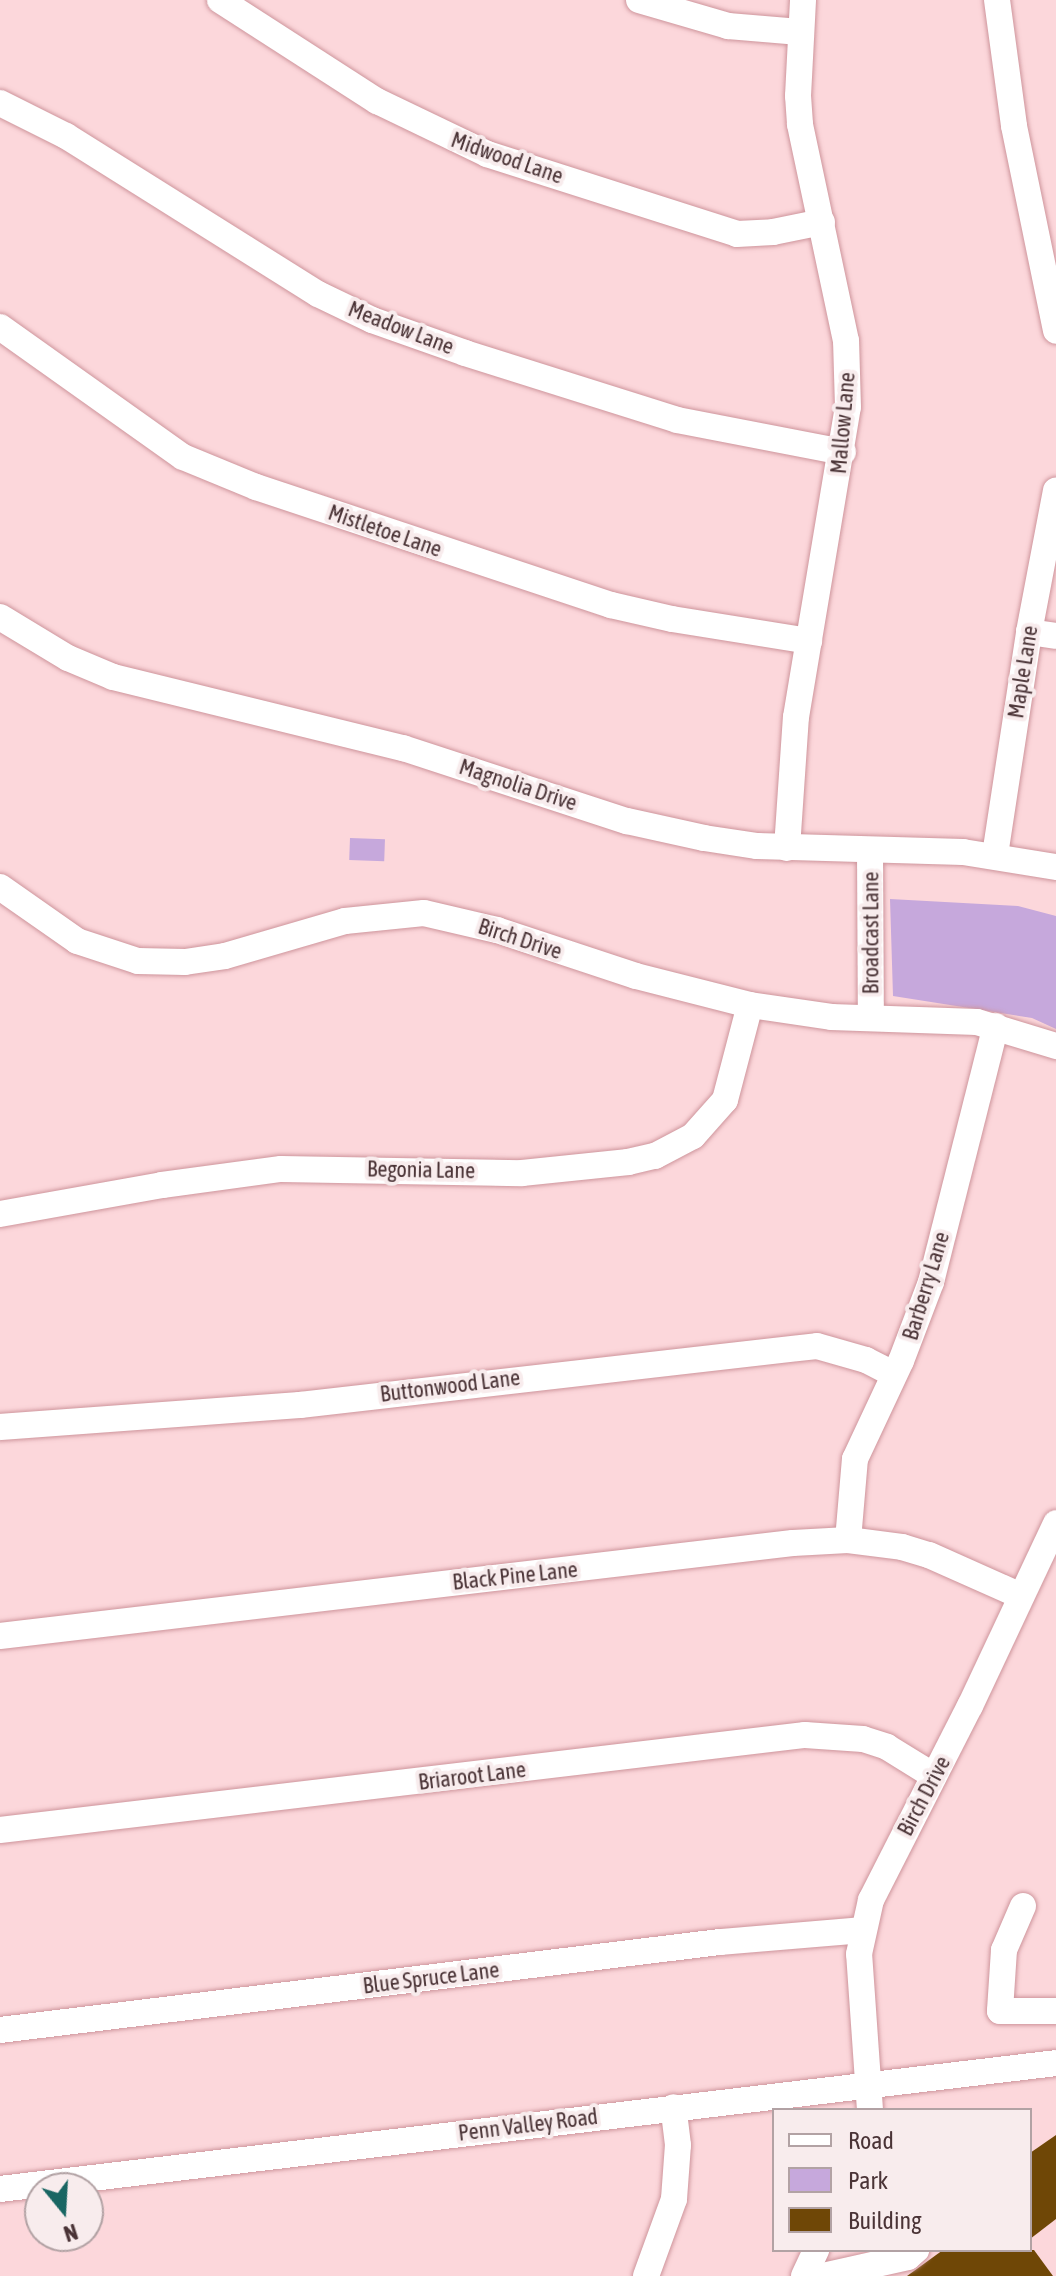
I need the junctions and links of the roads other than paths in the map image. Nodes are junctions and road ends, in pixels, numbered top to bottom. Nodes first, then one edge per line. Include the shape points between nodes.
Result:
1 (220, 0) edge
2 (639, 0) edge
3 (803, 0) edge
4 (997, 0) edge
5 (800, 32) junction
6 (0, 103) edge
7 (822, 222) junction
8 (0, 327) edge
9 (1056, 331) edge
10 (843, 452) junction
11 (1056, 491) edge
12 (0, 617) edge
13 (1029, 632) junction
14 (1056, 636) edge
15 (809, 641) junction
16 (787, 848) junction
17 (870, 850) junction
18 (995, 855) junction
19 (1056, 867) edge
20 (0, 887) edge
21 (750, 1005) junction
22 (871, 1017) junction
23 (996, 1026) junction
24 (1056, 1046) edge
25 (0, 1214) edge
26 (894, 1374) junction
27 (0, 1427) edge
28 (1056, 1523) edge
29 (848, 1540) junction
30 (1021, 1596) junction
31 (0, 1636) edge
32 (934, 1776) junction
33 (0, 1830) edge
34 (1023, 1906) dead end
35 (862, 1930) junction
36 (1056, 2011) edge
37 (0, 2030) edge
38 (1056, 2063) edge
39 (870, 2097) edge
40 (673, 2107) junction
41 (0, 2189) edge
42 (815, 2252) edge
43 (914, 2252) edge
44 (876, 2257) edge
45 (646, 2276) edge
46 (804, 2276) edge
47 (823, 2276) edge

1 - 7 street, Midwood Lane via 377,101 487,154 737,234
2 - 5 street via 728,26
3 - 5 street, Mallow Lane
4 - 9 street via 1014,126
5 - 7 street, Mallow Lane via 800,124
6 - 10 street, Meadow Lane via 66,136 318,294 372,320 677,420
7 - 10 street, Mallow Lane via 846,341
8 - 15 street, Mistletoe Lane via 194,463 611,605
10 - 15 street, Mallow Lane
11 - 13 street, Maple Lane
12 - 16 street, Magnolia Drive via 68,658 113,677 403,748 627,821
13 - 14 street
13 - 18 street, Maple Lane
15 - 16 street, Mallow Lane via 795,730
16 - 17 street, Magnolia Drive
17 - 18 street, Magnolia Drive
17 - 22 street, Broadcast Lane
18 - 19 street, Magnolia Drive
20 - 21 street, Birch Drive via 77,941 138,961 225,956 345,921 424,913
21 - 22 street, Birch Drive
21 - 25 street, Begonia Lane via 725,1100 693,1136 655,1156 522,1173 281,1169
22 - 23 street, Birch Drive
23 - 24 street, Birch Drive
23 - 26 street, Barberry Lane via 932,1278
26 - 27 street, Buttonwood Lane via 817,1346 284,1406
26 - 29 street, Barberry Lane via 855,1459
28 - 30 street, Birch Drive
29 - 30 street, Black Pine Lane via 929,1555
29 - 31 street, Black Pine Lane
30 - 32 street, Birch Drive
32 - 33 street, Briaroot Lane via 863,1739 805,1735
32 - 35 street, Birch Drive via 882,1876
34 - 36 street via 1004,1950 1000,2011
35 - 37 street, Blue Spruce Lane via 720,1942
35 - 39 street, Birch Drive via 859,1991
38 - 39 street, Penn Valley Road
39 - 40 street, Penn Valley Road
40 - 41 street, Penn Valley Road
40 - 45 street via 678,2145 674,2199
42 - 46 street
43 - 44 street via 908,2257
44 - 47 street

